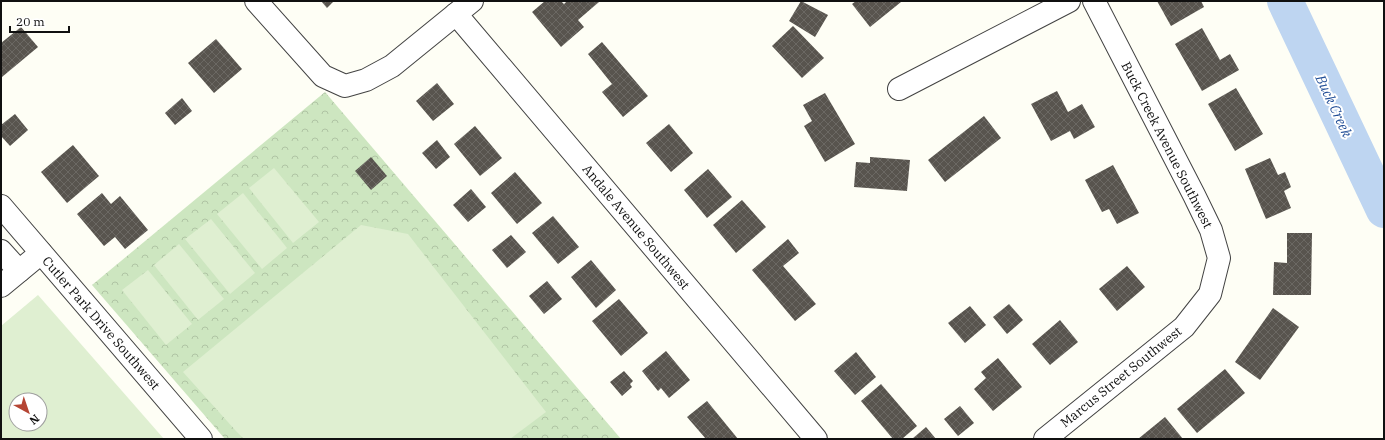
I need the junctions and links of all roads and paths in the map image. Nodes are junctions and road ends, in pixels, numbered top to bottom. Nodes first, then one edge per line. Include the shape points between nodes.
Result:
1 (256, 1) edge
2 (1069, 1) edge
3 (1094, 1) edge
4 (464, 8) edge
5 (899, 89) dead end
6 (1, 206) edge
7 (1, 250) edge
8 (41, 253) junction
9 (19, 271) junction
10 (1, 286) edge
11 (1210, 294) joint
12 (201, 439) edge
13 (816, 439) edge
14 (1045, 439) edge

1 - 4 street via 323,76 345,86 366,80 392,66
2 - 5 street
3 - 11 street, Buck Creek Avenue Southwest via 1211,230 1219,258
4 - 13 street, Andale Avenue Southwest
6 - 8 street, Cutler Park Drive Southwest
7 - 9 street
8 - 9 street
8 - 12 street, Cutler Park Drive Southwest
9 - 10 street
11 - 14 street, Marcus Street Southwest via 1184,327

